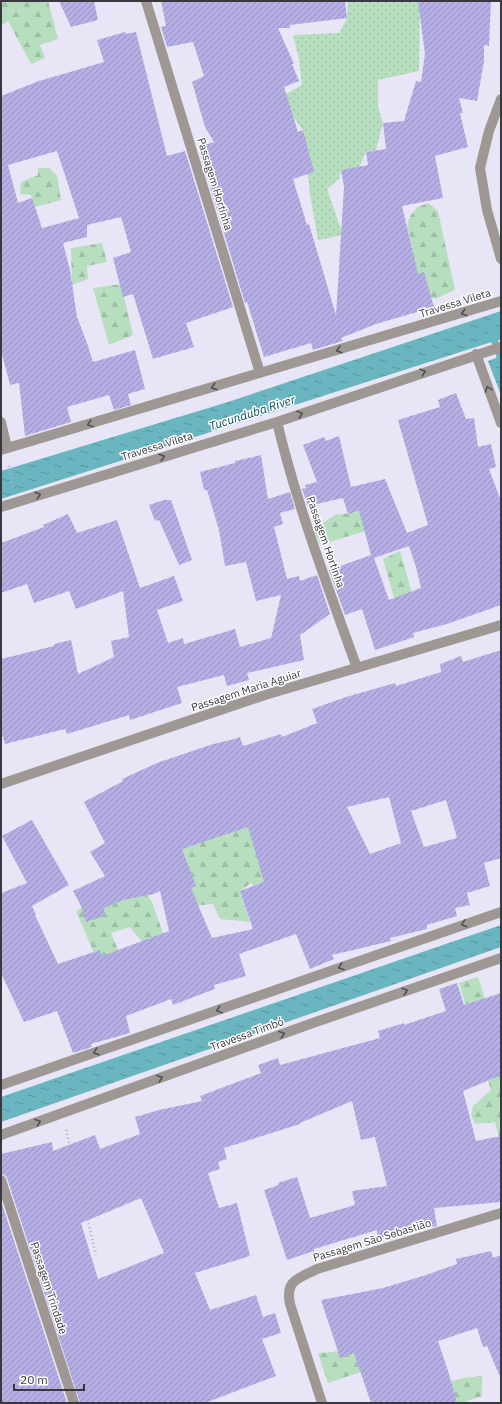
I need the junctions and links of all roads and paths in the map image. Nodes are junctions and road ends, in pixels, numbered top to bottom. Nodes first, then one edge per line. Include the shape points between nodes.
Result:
1 (146, 1) edge
2 (501, 99) edge
3 (501, 259) edge
4 (501, 302) edge
5 (501, 347) edge
6 (476, 354) junction
7 (260, 373) junction
8 (264, 384) dead end
9 (274, 412) dead end
10 (1, 422) edge
11 (277, 422) junction
12 (501, 423) edge
13 (4, 449) edge
14 (8, 464) dead end
15 (13, 492) dead end
16 (1, 507) edge
17 (501, 626) edge
18 (357, 668) junction
19 (1, 784) edge
20 (501, 912) edge
21 (501, 958) edge
22 (1, 1085) edge
23 (62, 1114) junction
24 (1, 1135) edge
25 (1, 1180) edge
26 (501, 1213) edge
27 (96, 1255) dead end
28 (74, 1403) edge
29 (322, 1403) edge

1 - 7 street, Passagem Hortinha
2 - 3 street via 489,131 480,168 487,210
4 -> 7 street, Travessa Vileta
5 - 6 street, Travessa Vileta
11 -> 6 street, Travessa Vileta
12 -> 6 street
7 -> 13 street, Travessa Vileta
8 - 9 path
10 - 13 street
16 -> 11 street, Travessa Vileta
11 - 18 street, Passagem Hortinha via 290,474
14 - 15 path
17 - 18 street, Passagem Maria Aguiar
18 - 19 street, Passagem Maria Aguiar via 265,695
20 -> 22 street
23 -> 21 street, Travessa Timbó
24 -> 23 street, Travessa Timbó
23 - 27 path
25 - 28 street, Passagem Trindade
26 - 29 street, Passagem São Sebastião via 317,1269 289,1287 290,1304

